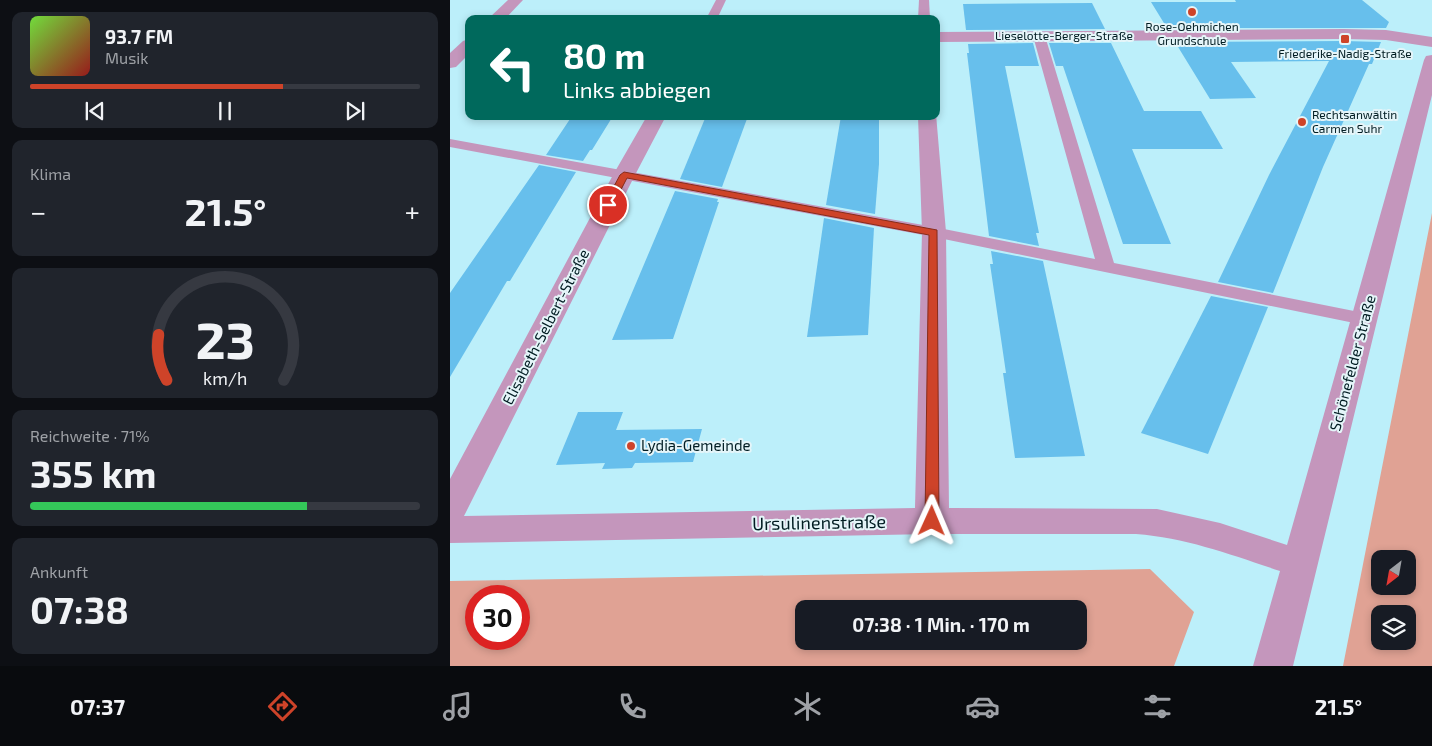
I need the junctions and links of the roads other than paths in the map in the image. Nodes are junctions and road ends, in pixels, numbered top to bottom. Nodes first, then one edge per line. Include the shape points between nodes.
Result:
1 (516, 0) edge
2 (721, 0) edge
3 (924, 0) edge
4 (500, 15) edge
5 (713, 15) edge
6 (924, 15) edge
7 (1038, 36) junction
8 (940, 37) edge
9 (450, 40) edge
10 (465, 40) edge
11 (1432, 42) edge
12 (465, 48) edge
13 (1432, 60) edge
14 (450, 63) edge
15 (655, 120) edge
16 (928, 120) edge
17 (450, 143) edge
18 (624, 175) junction
19 (934, 232) junction
20 (1106, 267) junction
21 (1364, 319) junction
22 (450, 512) edge
23 (932, 521) junction
24 (450, 530) edge
25 (1301, 564) junction
26 (1273, 666) edge

1 - 4 street
2 - 5 lane
3 - 6 lane
7 - 8 street, Lieselotte-Berger-Straße
7 - 11 street, Lieselotte-Berger-Straße via 1344,34 1386,35
7 - 20 lane
9 - 10 street
12 - 14 street
13 - 21 street, Schönefelder Straße
15 - 18 street, Elisabeth-Selbert-Straße
16 - 19 street
17 - 18 lane
18 - 19 lane
18 - 22 street, Elisabeth-Selbert-Straße
19 - 20 lane
19 - 23 street
20 - 21 lane
21 - 25 street, Schönefelder Straße
23 - 24 street, Ursulinenstraße
23 - 25 street, Ursulinenstraße via 1156,522 1188,527
25 - 26 street, Schönefelder Straße

